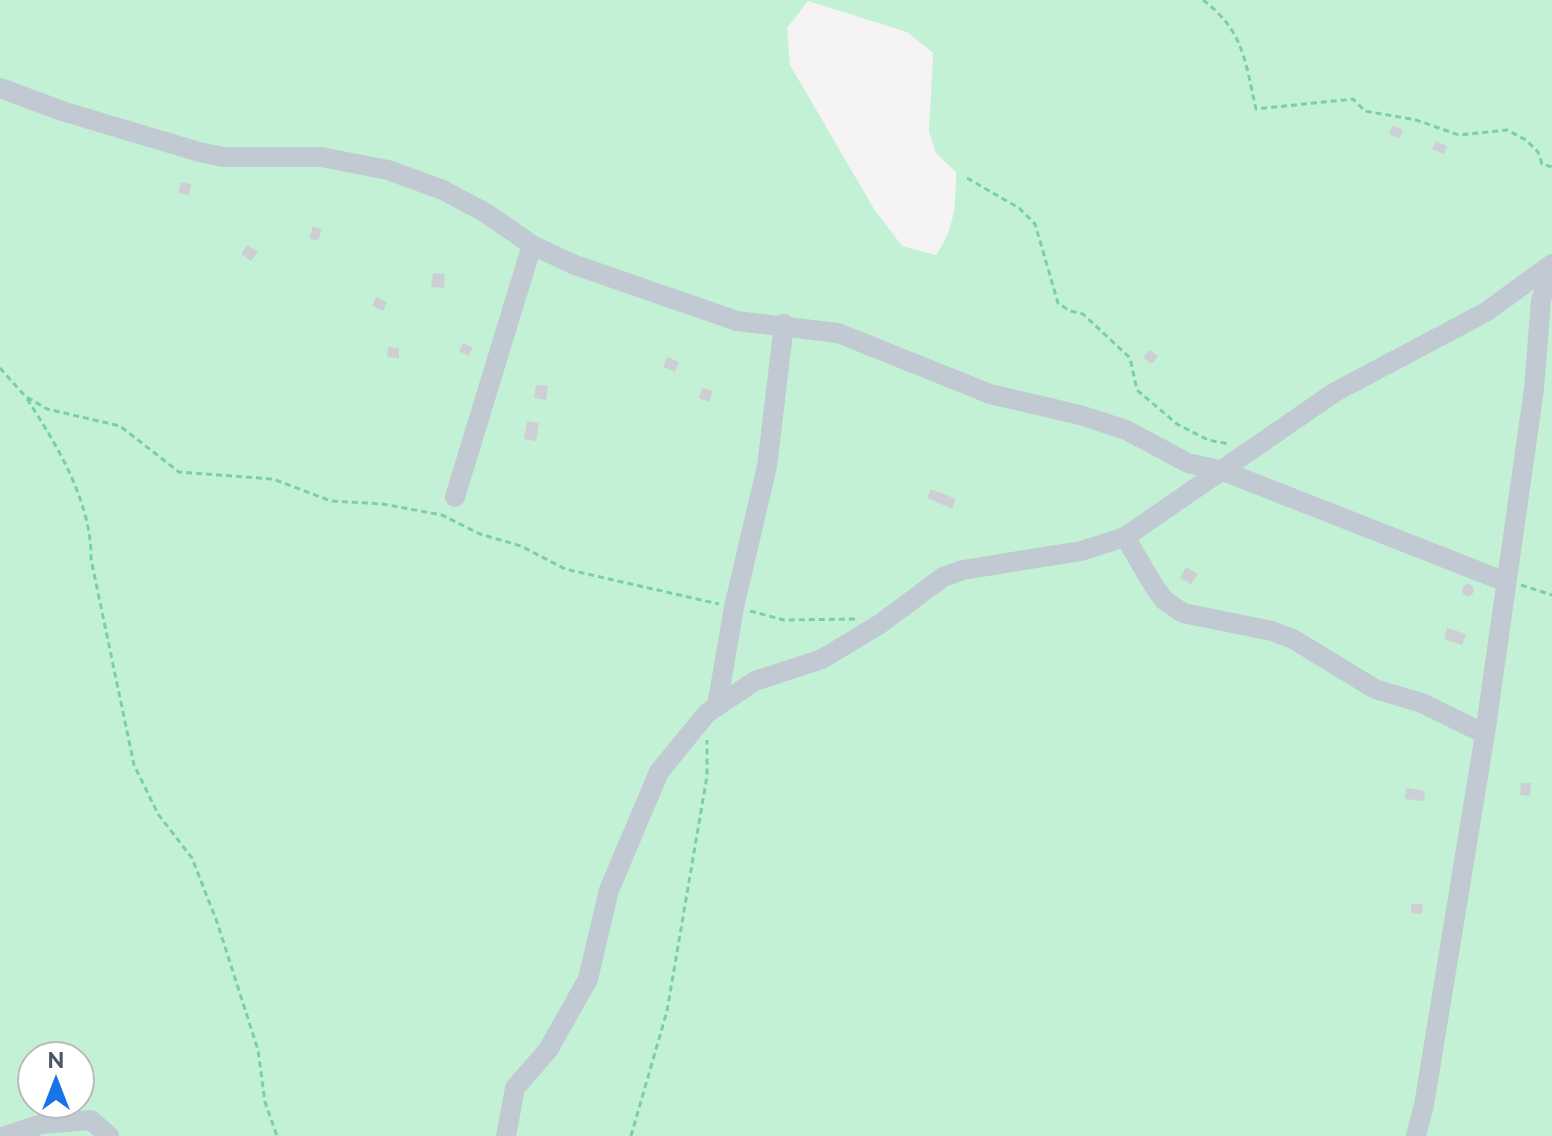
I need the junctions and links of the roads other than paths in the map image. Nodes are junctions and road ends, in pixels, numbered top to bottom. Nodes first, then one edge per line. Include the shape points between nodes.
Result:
1 (0, 88) edge
2 (532, 245) junction
3 (1552, 266) edge
4 (784, 324) junction
5 (1223, 471) junction
6 (455, 497) dead end
7 (1125, 537) junction
8 (1506, 582) junction
9 (712, 709) junction
10 (1485, 734) junction
11 (5, 1136) edge
12 (109, 1136) edge
13 (506, 1136) edge
14 (1416, 1136) edge

1 - 2 street via 199,152 223,157 321,157 388,170 443,190
2 - 4 street via 737,321
2 - 6 street
3 - 5 street via 1486,312 1335,392
3 - 8 street via 1541,300 1534,389
4 - 5 street via 838,333 990,394 1126,430 1188,463
4 - 9 street via 767,466
5 - 7 street
5 - 8 street
7 - 9 street via 1081,551 943,577 822,659 755,681
7 - 10 street via 1164,600 1183,613 1282,635 1375,689 1422,703
8 - 10 street
9 - 13 street via 659,772 609,890 588,979 548,1050 515,1088
10 - 14 street
11 - 12 street via 42,1124 91,1120

